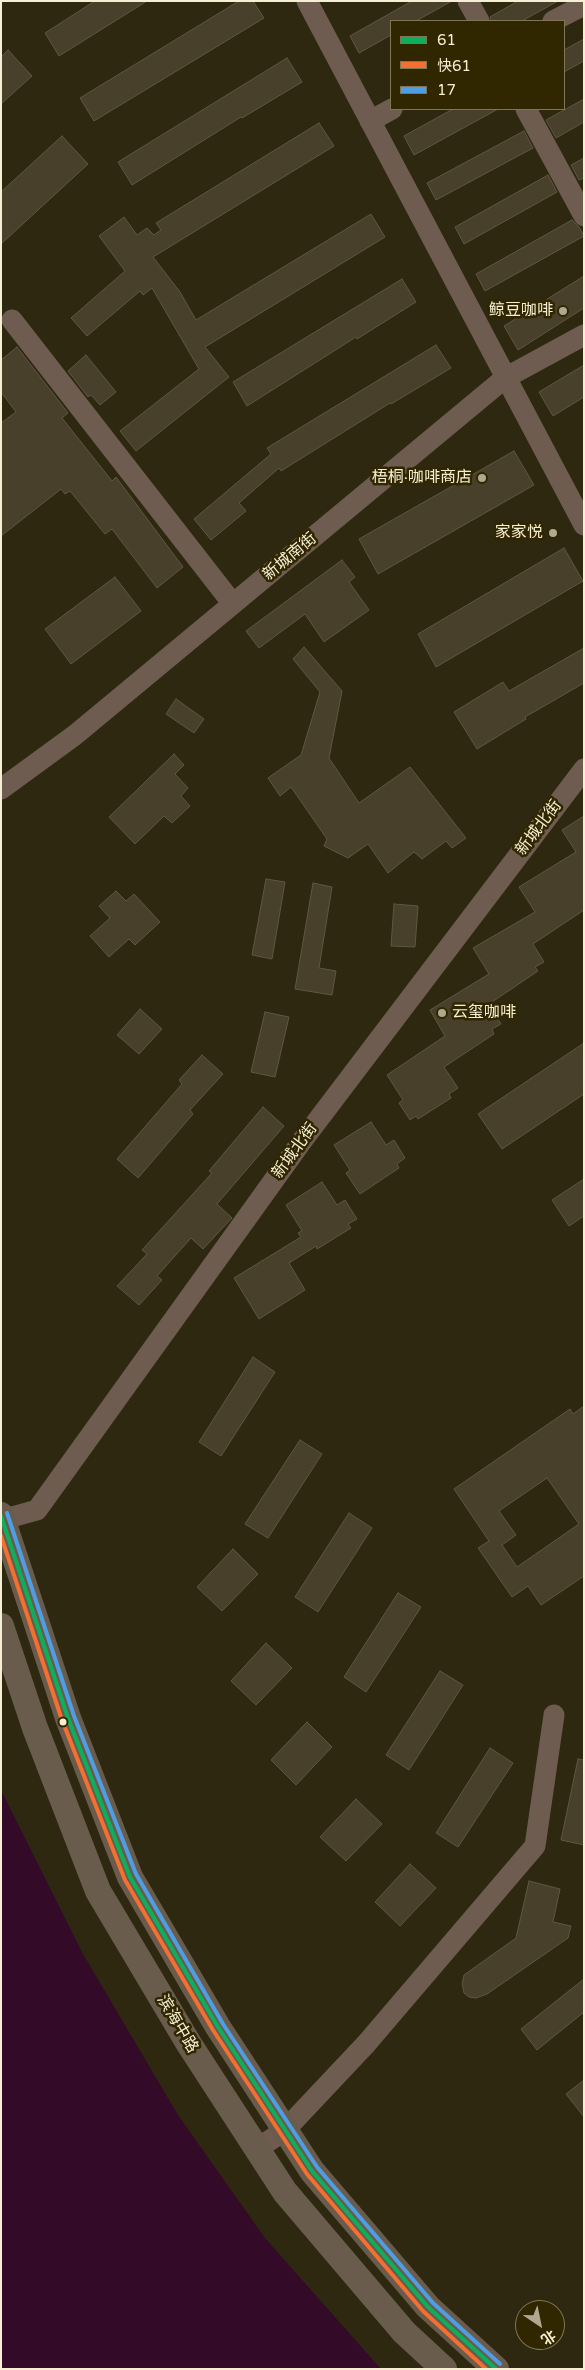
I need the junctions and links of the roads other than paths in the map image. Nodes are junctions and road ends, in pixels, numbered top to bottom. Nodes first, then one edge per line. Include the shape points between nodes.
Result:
1 (307, 1) edge
2 (468, 1) edge
3 (584, 5) edge
4 (478, 20) edge
5 (555, 20) edge
6 (390, 110) edge
7 (527, 110) edge
8 (370, 121) junction
9 (584, 216) edge
10 (12, 320) dead end
11 (584, 335) edge
12 (505, 378) junction
13 (584, 525) edge
14 (233, 604) junction
15 (584, 769) edge
16 (1, 789) edge
17 (2, 1518) edge
18 (1, 1626) edge
19 (554, 1715) dead end
20 (285, 2130) junction
21 (256, 2149) junction
22 (444, 2369) edge
23 (496, 2369) edge

1 - 8 street
2 - 4 street
3 - 5 street
6 - 8 street
7 - 9 street
8 - 12 street
10 - 14 street
11 - 12 street, 新城南街
12 - 13 street
12 - 14 street, 新城南街
14 - 16 street, 新城南街 via 75,735
15 - 17 street, 新城北街 via 302,1141 37,1510
17 - 20 main road, 滨海中路 via 68,1718 130,1877 218,2027
18 - 21 main road, 滨海中路 via 35,1728 98,1891
19 - 20 street via 535,1846 366,2044
20 - 21 street
20 - 23 main road, 滨海中路 via 312,2171 428,2308
21 - 22 main road, 滨海中路 via 285,2192 404,2332

